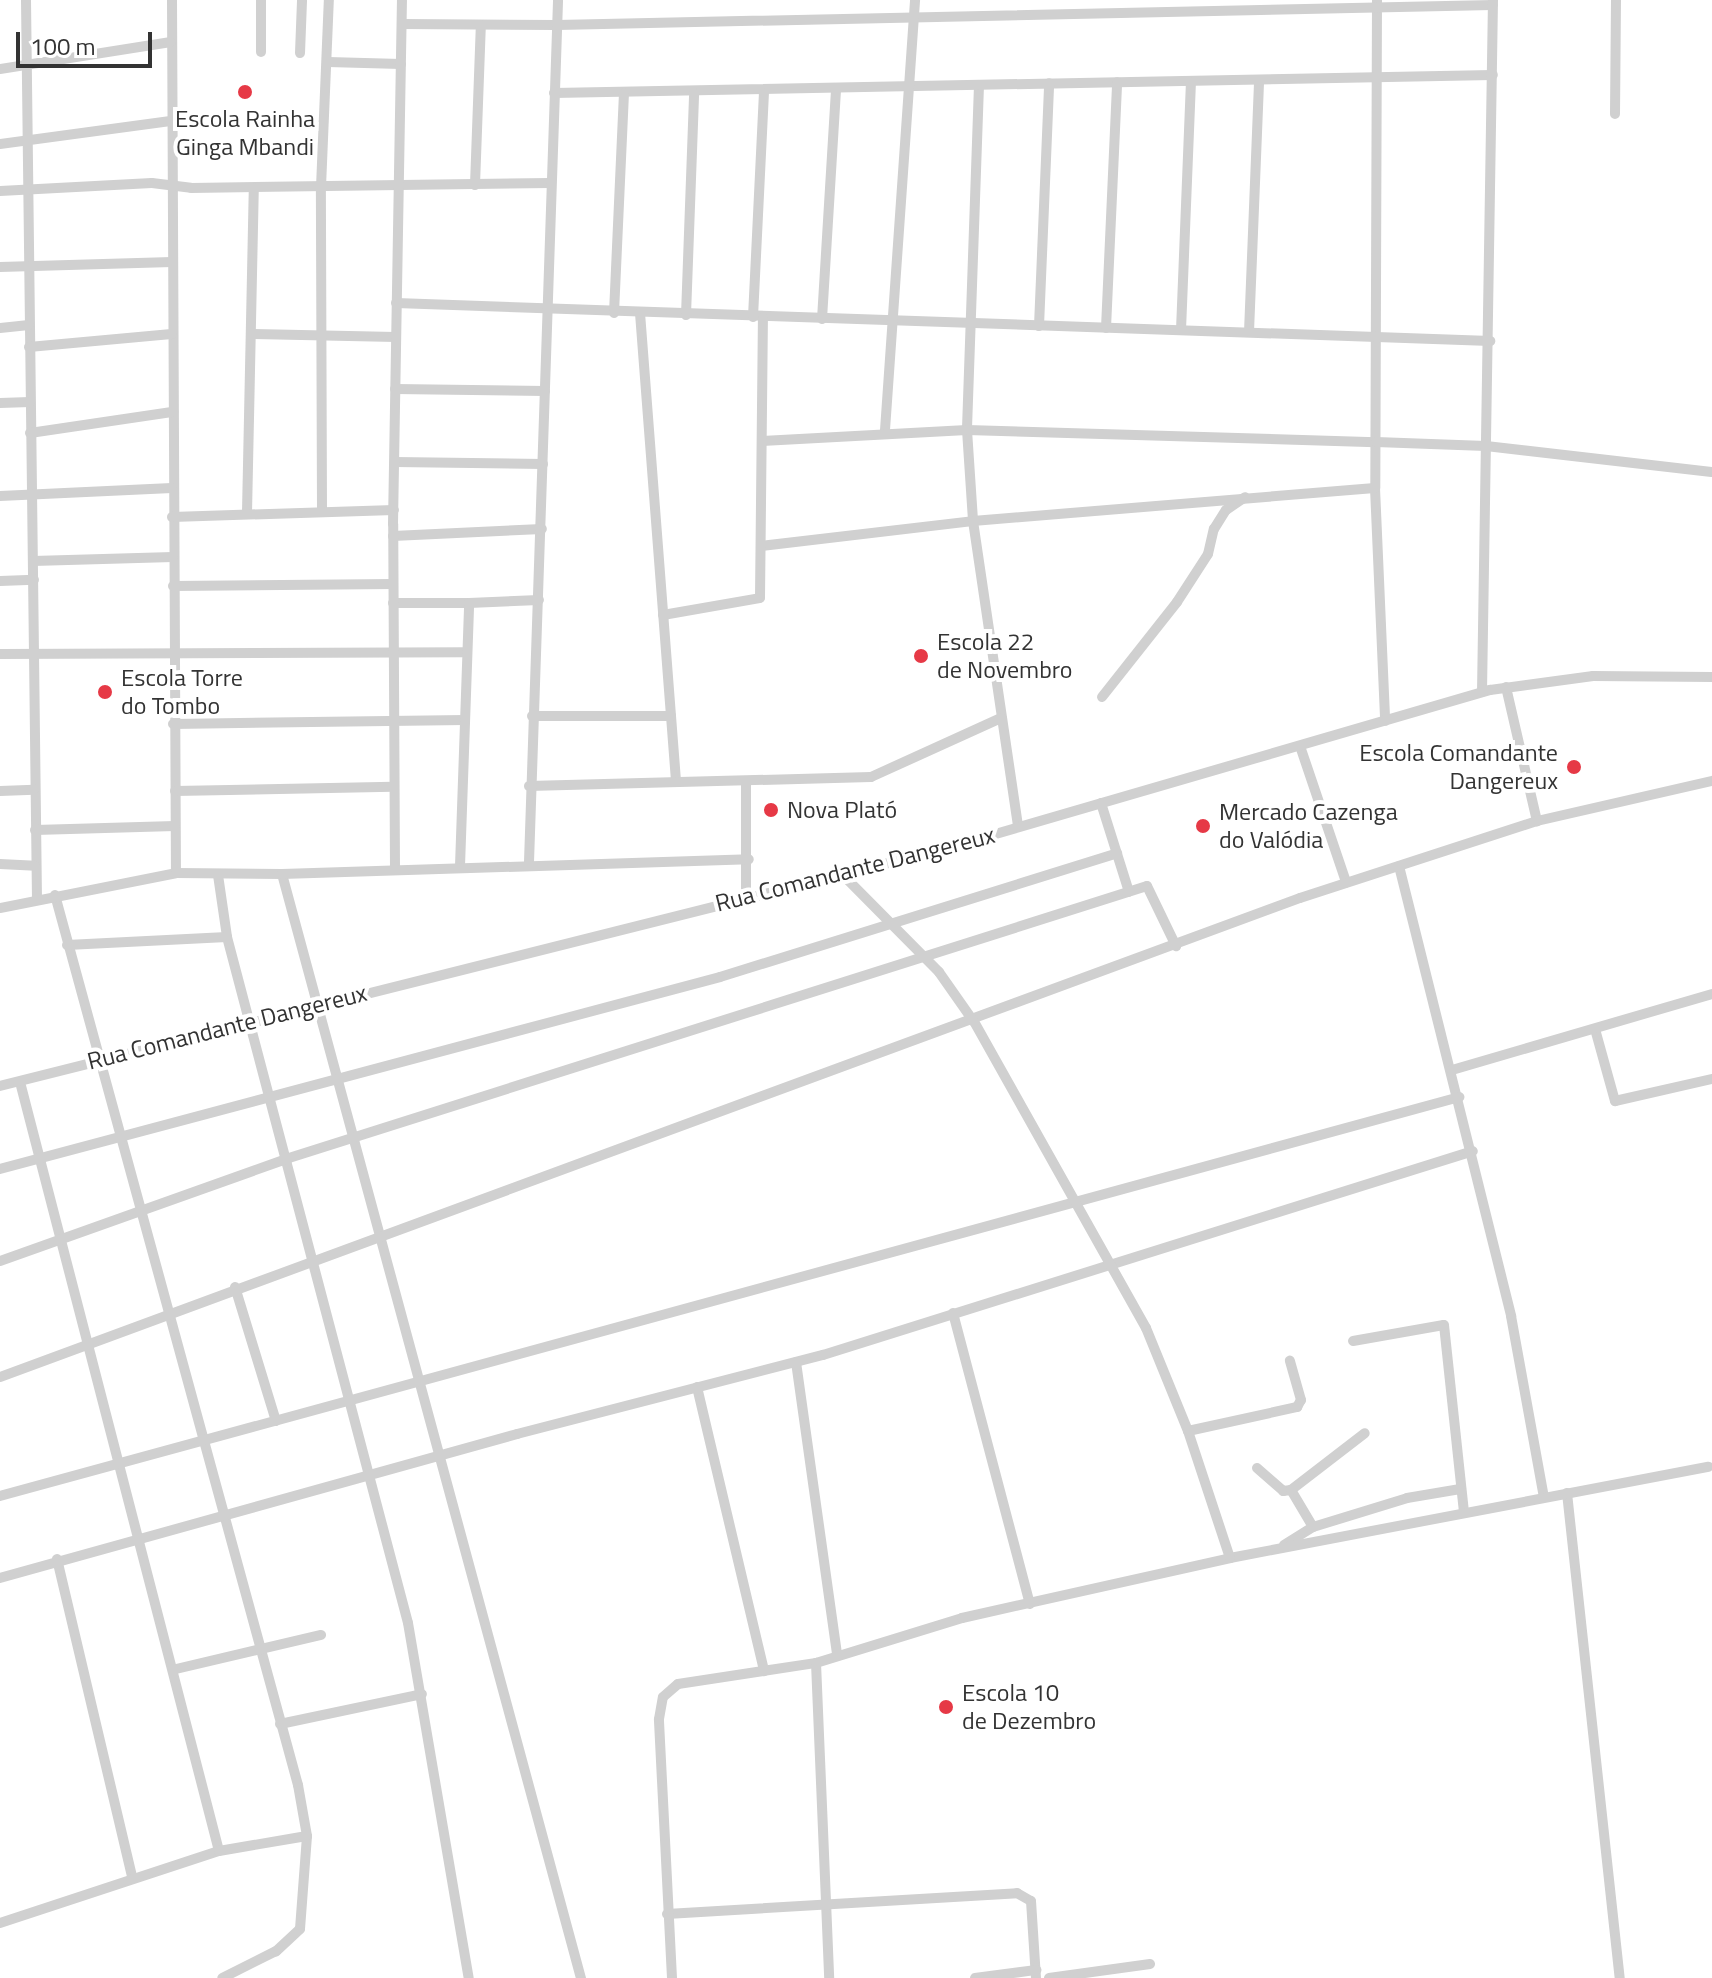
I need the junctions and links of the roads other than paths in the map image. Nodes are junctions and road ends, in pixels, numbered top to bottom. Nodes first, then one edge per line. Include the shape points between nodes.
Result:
1 (26, 0) edge
2 (172, 0) edge
3 (261, 0) edge
4 (302, 0) edge
5 (329, 0) edge
6 (402, 0) edge
7 (558, 0) edge
8 (915, 0) edge
9 (1616, 0) edge
10 (1493, 2) edge
11 (1377, 4) edge
12 (915, 17) junction
13 (402, 24) junction
14 (481, 25) junction
15 (557, 25) junction
16 (171, 42) junction
17 (261, 52) dead end
18 (300, 53) dead end
19 (328, 62) junction
20 (27, 64) junction
21 (401, 64) junction
22 (0, 69) edge
23 (1493, 75) junction
24 (1377, 79) junction
25 (1259, 81) junction
26 (1117, 82) junction
27 (1191, 82) junction
28 (1049, 83) junction
29 (979, 85) junction
30 (910, 87) junction
31 (836, 90) junction
32 (554, 93) junction
33 (624, 93) junction
34 (694, 93) junction
35 (764, 93) junction
36 (1615, 114) dead end
37 (170, 121) junction
38 (28, 139) junction
39 (0, 144) edge
40 (550, 183) junction
41 (171, 185) junction
42 (475, 185) junction
43 (30, 186) junction
44 (399, 186) junction
45 (321, 187) junction
46 (254, 188) junction
47 (0, 191) edge
48 (172, 262) junction
49 (29, 264) junction
50 (0, 267) edge
51 (396, 303) junction
52 (547, 310) junction
53 (614, 313) junction
54 (640, 313) junction
55 (686, 315) junction
56 (758, 317) junction
57 (822, 319) junction
58 (893, 322) junction
59 (968, 324) junction
60 (29, 325) junction
61 (1039, 326) junction
62 (0, 328) edge
63 (1106, 328) junction
64 (1181, 330) junction
65 (1249, 332) junction
66 (171, 334) junction
67 (253, 334) junction
68 (322, 335) junction
69 (1376, 336) junction
70 (396, 337) junction
71 (1490, 341) junction
72 (29, 347) junction
73 (395, 389) junction
74 (545, 391) junction
75 (30, 402) junction
76 (0, 403) edge
77 (173, 412) junction
78 (885, 430) junction
79 (967, 430) junction
80 (30, 433) junction
81 (762, 441) junction
82 (1376, 442) junction
83 (1486, 446) junction
84 (395, 462) junction
85 (543, 464) junction
86 (1712, 472) edge
87 (172, 488) junction
88 (1375, 488) junction
89 (32, 495) junction
90 (0, 496) edge
91 (1247, 496) junction
92 (394, 510) junction
93 (322, 511) junction
94 (247, 513) junction
95 (172, 517) junction
96 (973, 521) junction
97 (542, 529) junction
98 (393, 536) junction
99 (761, 546) junction
100 (173, 557) junction
101 (33, 561) junction
102 (34, 580) junction
103 (0, 581) edge
104 (393, 584) junction
105 (173, 586) junction
106 (539, 600) junction
107 (393, 603) junction
108 (469, 603) junction
109 (663, 615) junction
110 (172, 651) junction
111 (393, 651) junction
112 (466, 652) junction
113 (0, 654) edge
114 (35, 654) junction
115 (1712, 677) edge
116 (1506, 687) junction
117 (1482, 692) junction
118 (1102, 697) dead end
119 (532, 716) junction
120 (671, 716) junction
121 (1001, 718) junction
122 (465, 720) junction
123 (394, 721) junction
124 (1385, 721) junction
125 (173, 724) junction
126 (1300, 746) junction
127 (676, 780) junction
128 (1712, 781) edge
129 (746, 782) junction
130 (529, 786) junction
131 (393, 787) junction
132 (34, 790) junction
133 (0, 791) edge
134 (175, 791) junction
135 (1101, 803) junction
136 (1537, 821) junction
137 (175, 826) junction
138 (1018, 827) junction
139 (35, 830) junction
140 (1117, 853) junction
141 (749, 859) junction
142 (529, 862) junction
143 (0, 864) edge
144 (35, 866) junction
145 (460, 866) junction
146 (1399, 866) junction
147 (395, 868) junction
148 (176, 873) junction
149 (282, 874) junction
150 (842, 874) junction
151 (218, 875) junction
152 (1346, 882) junction
153 (1129, 892) junction
154 (55, 895) junction
155 (746, 898) junction
156 (37, 899) junction
157 (0, 908) edge
158 (889, 923) junction
159 (227, 937) junction
160 (67, 945) junction
161 (1176, 946) junction
162 (920, 956) junction
163 (1712, 994) edge
164 (315, 1004) junction
165 (251, 1020) junction
166 (974, 1022) junction
167 (1595, 1029) junction
168 (97, 1060) junction
169 (1452, 1070) junction
170 (336, 1078) junction
171 (1712, 1079) edge
172 (20, 1082) junction
173 (0, 1086) edge
174 (271, 1095) junction
175 (1459, 1097) junction
176 (119, 1136) junction
177 (353, 1137) junction
178 (1473, 1151) junction
179 (289, 1158) junction
180 (38, 1159) junction
181 (0, 1169) edge
182 (1075, 1206) junction
183 (138, 1210) junction
184 (381, 1235) junction
185 (57, 1239) junction
186 (314, 1258) junction
187 (0, 1261) edge
188 (1110, 1264) junction
189 (235, 1287) junction
190 (953, 1313) junction
191 (168, 1314) junction
192 (1353, 1341) dead end
193 (86, 1345) junction
194 (1290, 1361) dead end
195 (796, 1362) junction
196 (0, 1377) edge
197 (418, 1383) junction
198 (697, 1387) junction
199 (352, 1401) junction
200 (276, 1421) junction
201 (1188, 1431) junction
202 (1365, 1433) dead end
203 (203, 1440) junction
204 (439, 1458) junction
205 (119, 1467) junction
206 (1708, 1467) dead end
207 (1257, 1468) dead end
208 (370, 1475) junction
209 (1460, 1489) junction
210 (1291, 1490) junction
211 (1567, 1493) junction
212 (0, 1496) edge
213 (1544, 1497) junction
214 (1464, 1513) junction
215 (225, 1516) junction
216 (1313, 1527) junction
217 (140, 1539) junction
218 (1279, 1548) junction
219 (1230, 1558) junction
220 (57, 1559) junction
221 (0, 1578) edge
222 (1030, 1604) junction
223 (321, 1635) dead end
224 (259, 1646) junction
225 (837, 1655) junction
226 (816, 1663) junction
227 (176, 1669) junction
228 (764, 1671) junction
229 (422, 1694) junction
230 (280, 1724) junction
231 (307, 1836) junction
232 (219, 1851) junction
233 (132, 1877) junction
234 (824, 1906) junction
235 (667, 1914) junction
236 (0, 1923) edge
237 (1150, 1964) dead end
238 (1036, 1974) edge
239 (222, 1978) edge
240 (469, 1978) edge
241 (581, 1978) edge
242 (672, 1978) edge
243 (829, 1978) edge
244 (975, 1978) edge
245 (1049, 1978) edge
246 (1620, 1978) edge

1 - 20 street
2 - 16 street
3 - 17 street
4 - 18 street
5 - 19 street
6 - 13 street
7 - 15 street
8 - 12 street
9 - 36 street
10 - 11 street
10 - 23 street
11 - 12 street
11 - 24 street
12 - 15 street
12 - 30 street
13 - 14 street
13 - 21 street
14 - 15 street
14 - 42 street
15 - 32 street
16 - 20 street
16 - 37 street
19 - 21 street
19 - 45 street
20 - 22 street
20 - 38 street
21 - 44 street
23 - 24 street
23 - 71 street
24 - 25 street
24 - 69 street
25 - 27 street
25 - 65 street
26 - 27 street
26 - 28 street
26 - 63 street
27 - 64 street
28 - 29 street
28 - 61 street
29 - 30 street
29 - 59 street
30 - 31 street
30 - 58 street
31 - 35 street
31 - 57 street
32 - 33 street
32 - 40 street
33 - 34 street
33 - 53 street
34 - 35 street
34 - 55 street
35 - 56 street
37 - 38 street
37 - 41 street
38 - 39 street
38 - 43 street
40 - 42 street
40 - 52 street
41 - 43 street
41 - 46 street
41 - 48 street
42 - 44 street
43 - 47 street
43 - 49 street
44 - 45 street
44 - 51 street
45 - 46 street
45 - 68 street
46 - 67 street
48 - 49 street
48 - 66 street
49 - 50 street
49 - 60 street
51 - 52 street
51 - 70 street
52 - 53 street
52 - 74 street
53 - 54 street
54 - 55 street
54 - 109 street
55 - 56 street
56 - 57 street
56 - 81 street
57 - 58 street
58 - 59 street
58 - 78 street
59 - 61 street
59 - 79 street
60 - 62 street
60 - 72 street
61 - 63 street
63 - 64 street
64 - 65 street
65 - 69 street
66 - 72 street
66 - 77 street
67 - 68 street
67 - 94 street
68 - 70 street
68 - 93 street
69 - 71 street
69 - 82 street
70 - 73 street
71 - 83 street
72 - 75 street
73 - 74 street
73 - 84 street
74 - 85 street
75 - 76 street
75 - 80 street
77 - 80 street
77 - 87 street
78 - 79 street
78 - 81 street
79 - 82 street
79 - 96 street
80 - 89 street
81 - 99 street
82 - 83 street
82 - 88 street
83 - 86 street
83 - 117 street
84 - 85 street
84 - 92 street
85 - 97 street
87 - 89 street
87 - 95 street
88 - 91 street
88 - 124 street
89 - 90 street
89 - 101 street
91 - 96 street
91 - 118 street via 1226,510 1208,554 1177,602
92 - 93 street
92 - 98 street
93 - 94 street
94 - 95 street
95 - 100 street
96 - 99 street
96 - 121 street
97 - 98 street
97 - 106 street
98 - 104 street
99 - 109 street via 761,592 755,603
100 - 101 street
100 - 105 street
101 - 102 street
102 - 103 street
102 - 114 street
104 - 105 street
104 - 107 street
105 - 110 street
106 - 108 street
106 - 119 street
107 - 108 street
107 - 111 street
108 - 112 street
109 - 120 street
110 - 111 street
110 - 114 street
110 - 125 street
111 - 112 street
111 - 123 street
112 - 122 street
113 - 114 street
114 - 132 street
115 - 116 street, Rua Comandante Dangereux via 1593,676
116 - 117 street, Rua Comandante Dangereux
116 - 136 street
117 - 124 street, Rua Comandante Dangereux
119 - 120 street
119 - 130 street
120 - 127 street
121 - 129 street via 871,777
121 - 138 street
122 - 123 street
122 - 145 street
123 - 125 street
123 - 131 street
124 - 126 street, Rua Comandante Dangereux
125 - 134 street
126 - 135 street, Rua Comandante Dangereux
126 - 152 street
127 - 129 street
127 - 130 street via 630,787
128 - 136 street
129 - 141 street
130 - 142 street
131 - 134 street
131 - 147 street
132 - 133 street
132 - 139 street
134 - 137 street
135 - 138 street, Rua Comandante Dangereux
135 - 140 street
136 - 146 street
137 - 139 street
137 - 148 street
138 - 150 street, Rua Comandante Dangereux
139 - 144 street
140 - 153 street
140 - 158 street
141 - 142 street
141 - 155 street
142 - 145 street
143 - 144 street
144 - 156 street
145 - 147 street
146 - 152 street
146 - 169 street
147 - 149 street
148 - 151 street
148 - 154 street
149 - 151 street
149 - 164 street
150 - 155 street, Rua Comandante Dangereux
150 - 158 street
151 - 159 street
152 - 161 street
153 - 161 street via 1150,887
153 - 162 street
154 - 156 street
154 - 160 street
155 - 164 street, Rua Comandante Dangereux
156 - 157 street
158 - 162 street
158 - 170 street via 720,977
159 - 160 street
159 - 165 street
160 - 168 street
161 - 166 street
162 - 166 street via 955,991
162 - 177 street
163 - 167 street
164 - 165 street, Rua Comandante Dangereux
164 - 170 street
165 - 168 street, Rua Comandante Dangereux
165 - 174 street
166 - 182 street
166 - 184 street
167 - 169 street
167 - 171 street via 1615,1101
168 - 172 street, Rua Comandante Dangereux
168 - 176 street
169 - 175 street
170 - 174 street
170 - 177 street
172 - 173 street, Rua Comandante Dangereux
172 - 180 street
174 - 176 street
174 - 179 street
175 - 178 street
175 - 182 street
176 - 180 street
176 - 183 street
177 - 179 street
177 - 184 street
178 - 188 street
178 - 213 street via 1511,1316
179 - 183 street
179 - 186 street
180 - 181 street
180 - 185 street
182 - 188 street
182 - 197 street
183 - 185 street
183 - 191 street
184 - 186 street
184 - 197 street
185 - 187 street
185 - 193 street
186 - 189 street
186 - 199 street
188 - 190 street
188 - 201 street via 1146,1328
189 - 191 street
189 - 200 street
190 - 195 street
190 - 222 street
191 - 193 street
191 - 203 street
192 - 209 street via 1444,1325
193 - 196 street
193 - 205 street
194 - 201 street via 1301,1400 1297,1407
195 - 198 street
195 - 225 street
197 - 199 street
197 - 204 street
198 - 204 street
198 - 228 street
199 - 200 street
199 - 208 street
200 - 203 street
201 - 219 street
202 - 210 street
203 - 205 street
203 - 215 street
204 - 208 street
204 - 241 street
205 - 212 street
205 - 217 street
206 - 211 street
207 - 210 street via 1283,1491
208 - 215 street
208 - 229 street
209 - 214 street
209 - 216 street via 1407,1498
210 - 216 street
211 - 213 street
211 - 246 street
213 - 214 street
214 - 218 street
215 - 217 street
215 - 224 street
216 - 218 street
217 - 220 street
217 - 227 street
218 - 219 street
219 - 222 street
220 - 221 street
220 - 233 street
222 - 225 street
223 - 224 street
224 - 227 street
224 - 230 street
225 - 226 street
226 - 228 street
226 - 234 street
227 - 232 street
228 - 235 street via 678,1684 663,1697 659,1719
229 - 230 street
229 - 240 street
230 - 231 street
231 - 232 street
231 - 239 street via 300,1929 276,1951
232 - 233 street
233 - 236 street
234 - 235 street
234 - 238 street via 1028,1896
234 - 243 street
235 - 242 street
237 - 245 street
238 - 244 street

